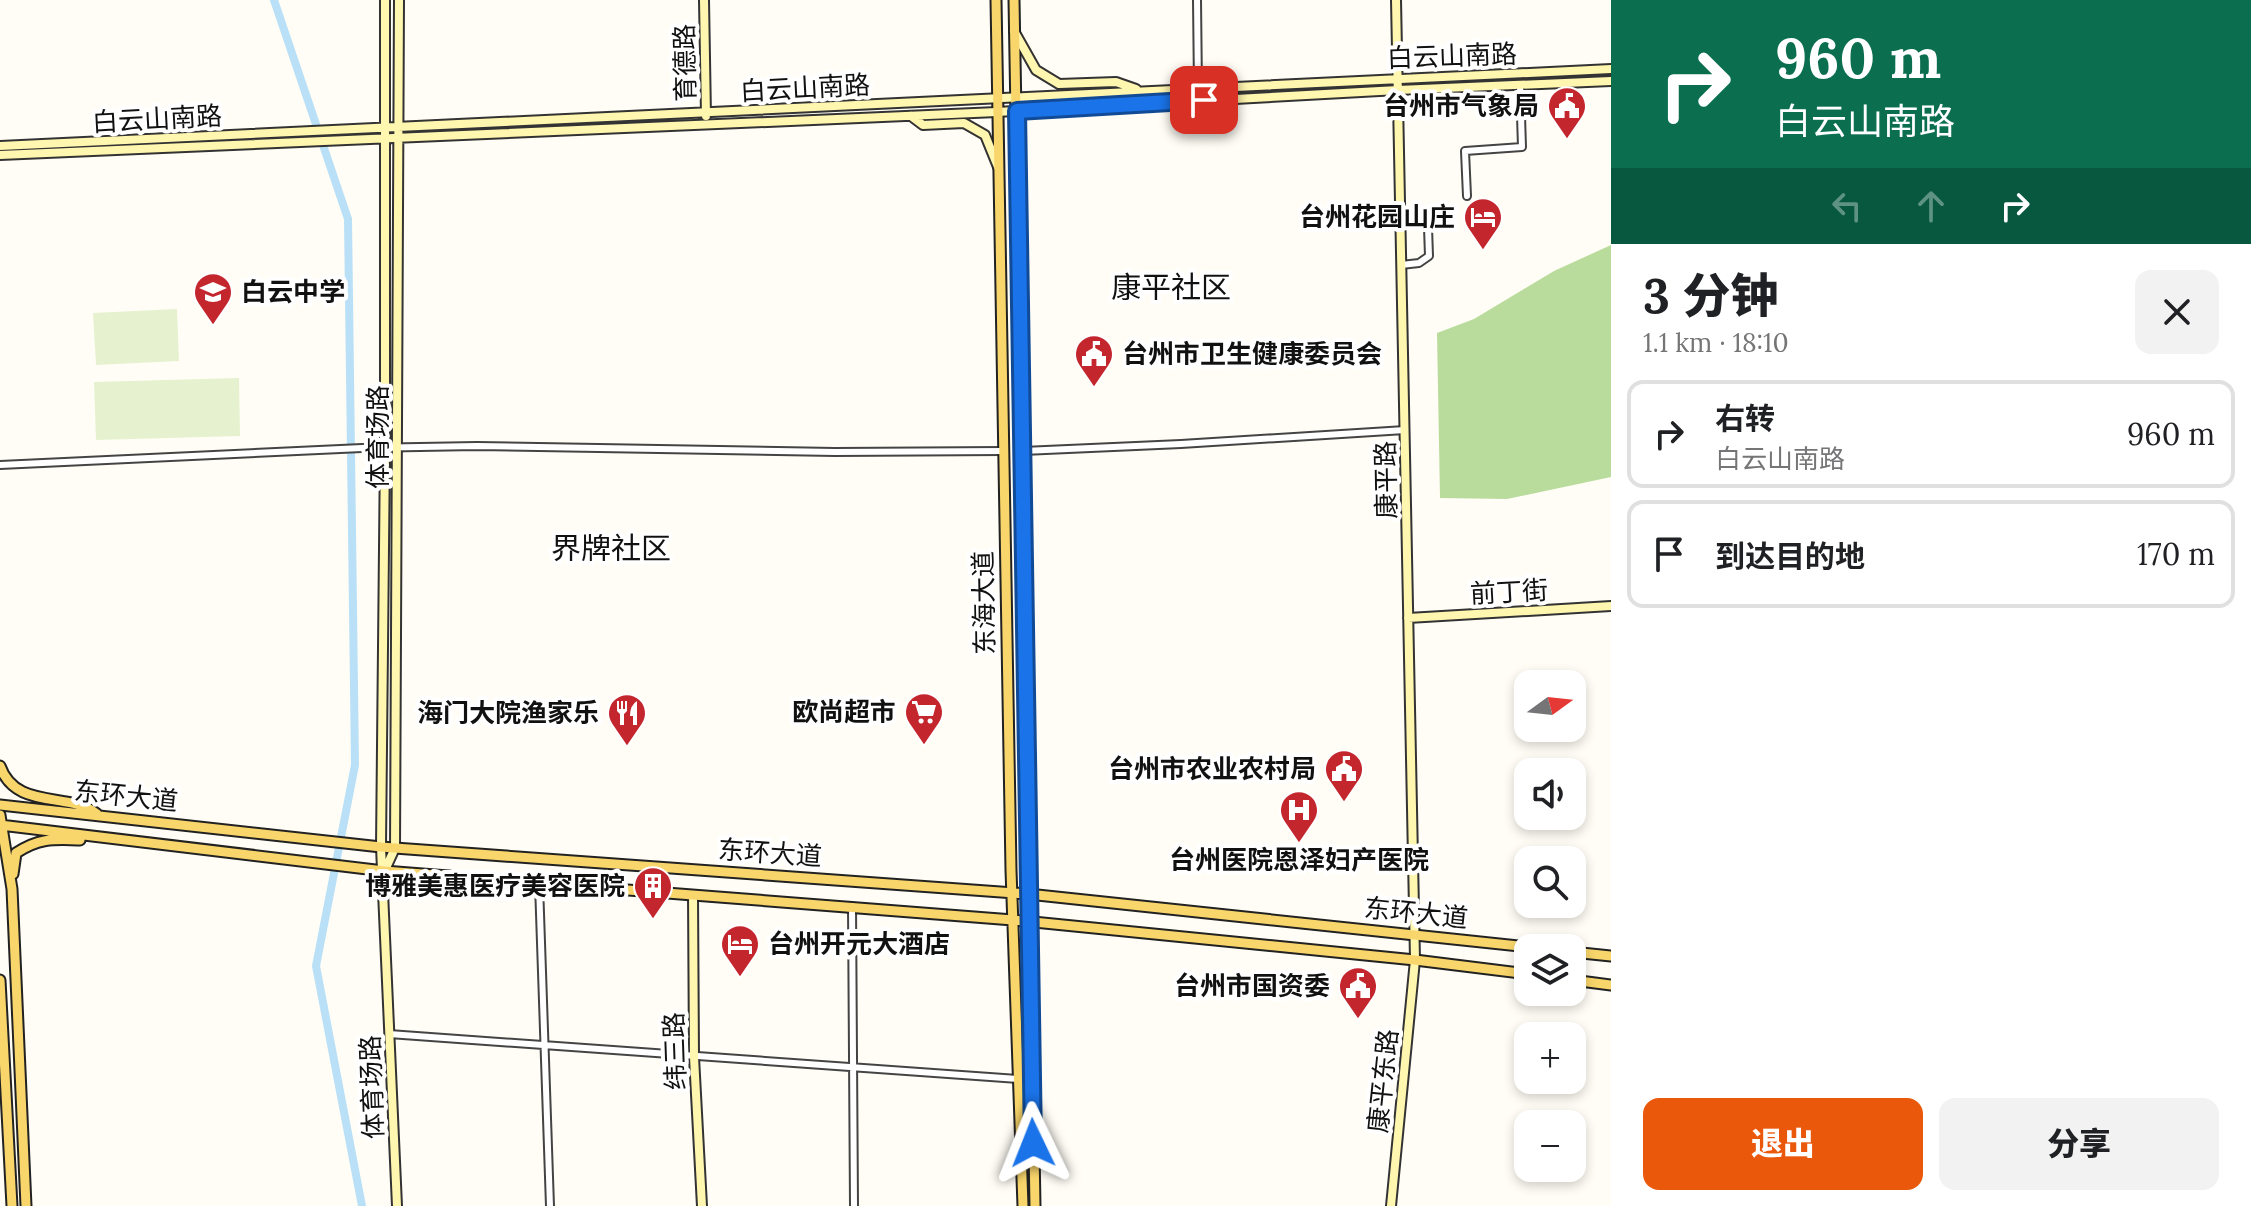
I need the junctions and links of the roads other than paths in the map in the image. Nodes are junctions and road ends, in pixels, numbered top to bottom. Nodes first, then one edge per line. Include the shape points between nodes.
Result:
1 (385, 0) edge
2 (399, 0) edge
3 (704, 0) edge
4 (996, 0) edge
5 (1014, 0) edge
6 (1197, 0) edge
7 (1396, 0) edge
8 (1014, 31) junction
9 (1611, 69) edge
10 (1397, 78) junction
11 (1611, 81) edge
12 (1520, 85) junction
13 (1198, 88) junction
14 (1398, 90) junction
15 (1141, 91) junction
16 (1017, 97) junction
17 (997, 99) junction
18 (1017, 111) junction
19 (997, 112) junction
20 (706, 113) junction
21 (910, 116) junction
22 (706, 125) junction
23 (398, 133) junction
24 (385, 134) junction
25 (302, 137) junction
26 (0, 146) edge
27 (0, 155) edge
28 (999, 169) junction
29 (1467, 196) dead end
30 (1400, 221) junction
31 (1401, 265) junction
32 (1405, 430) junction
33 (398, 447) junction
34 (385, 448) junction
35 (1004, 451) junction
36 (1023, 451) junction
37 (0, 465) edge
38 (1611, 606) edge
39 (1408, 618) junction
40 (0, 766) edge
41 (0, 805) edge
42 (97, 814) junction
43 (1, 822) edge
44 (96, 836) junction
45 (381, 847) junction
46 (395, 848) junction
47 (384, 871) junction
48 (539, 884) junction
49 (12, 889) junction
50 (1012, 893) junction
51 (1028, 894) junction
52 (693, 895) junction
53 (852, 906) junction
54 (1013, 920) junction
55 (1029, 921) junction
56 (1415, 935) junction
57 (1514, 946) edge
58 (1586, 953) edge
59 (1611, 956) edge
60 (1415, 960) junction
61 (1514, 972) edge
62 (0, 980) edge
63 (1586, 982) edge
64 (1611, 985) edge
65 (389, 1034) junction
66 (545, 1045) junction
67 (694, 1057) junction
68 (851, 1068) junction
69 (1019, 1079) junction
70 (0, 1205) edge
71 (12, 1206) edge
72 (26, 1206) edge
73 (397, 1206) edge
74 (550, 1206) edge
75 (702, 1206) edge
76 (854, 1206) edge
77 (1023, 1206) edge
78 (1035, 1206) edge
79 (1391, 1206) edge

1 - 24 main road, 体育场路
2 - 23 main road, 体育场路
3 - 20 main road, 育德路
4 - 17 main road, 东海大道
5 - 8 main road, 东海大道
6 - 13 street
7 - 10 main road, 康平路
8 - 15 main road via 1036,70 1059,84 1116,82
8 - 16 main road, 东海大道
9 - 10 main road, 白云山南路
10 - 13 main road, 白云山南路
10 - 14 main road, 康平路
11 - 12 main road, 白云山南路
12 - 14 main road, 白云山南路
12 - 29 street via 1522,147 1465,151
13 - 15 main road, 白云山南路
14 - 18 main road, 白云山南路
14 - 30 main road, 康平路
15 - 16 main road, 白云山南路
16 - 17 main road, 白云山南路
16 - 18 main road, 东海大道
17 - 19 main road, 东海大道
17 - 20 main road, 白云山南路
18 - 19 main road, 白云山南路
18 - 36 main road, 东海大道
19 - 21 main road, 白云山南路
19 - 28 main road, 东海大道
20 - 22 main road, 育德路
20 - 23 main road, 白云山南路
21 - 22 main road, 白云山南路
21 - 28 main road via 923,125 964,123 985,135
22 - 23 main road, 白云山南路
23 - 24 main road, 白云山南路
23 - 33 main road, 体育场路
24 - 25 main road, 白云山南路
24 - 34 main road, 体育场路
25 - 26 main road, 白云山南路
25 - 27 main road, 白云山南路
28 - 35 main road, 东海大道
30 - 31 main road, 康平路
30 - 31 street via 1417,220 1428,227 1429,256
31 - 32 main road, 康平路
32 - 36 street
32 - 39 main road, 康平路
33 - 34 street
33 - 35 street
33 - 46 main road, 体育场路
34 - 37 street
34 - 45 main road, 体育场路
35 - 50 main road, 东海大道
36 - 51 main road, 东海大道
38 - 39 main road, 前丁街
39 - 56 main road, 康平路
40 - 42 main road via 21,791 47,801 85,804
41 - 42 main road, 东环大道
42 - 45 main road, 东环大道
43 - 44 main road, 东环大道
43 - 49 main road
44 - 47 main road, 东环大道
44 - 49 main road via 91,841 32,842 16,853
45 - 46 main road, 东环大道
45 - 47 main road, 体育场路
46 - 47 main road, 体育场路
46 - 50 main road, 东环大道
47 - 48 main road, 东环大道
47 - 65 main road, 体育场路
48 - 52 main road, 东环大道
48 - 66 street
49 - 72 main road
50 - 51 main road, 东环大道
50 - 54 main road, 东海大道
51 - 55 main road, 东海大道
51 - 56 main road, 东环大道
52 - 53 main road, 东环大道
52 - 67 main road, 纬三路
53 - 54 main road, 东环大道
53 - 68 street
54 - 55 main road, 东环大道
54 - 69 main road, 东海大道
55 - 60 main road, 东环大道
55 - 78 main road, 东海大道
56 - 57 main road, 东环大道
56 - 60 main road, 康平路
58 - 59 main road
60 - 61 main road, 东环大道
60 - 79 main road, 康平东路
62 - 71 main road
63 - 64 main road
65 - 66 street
65 - 73 main road, 体育场路
66 - 67 street
66 - 74 street
67 - 68 street
67 - 75 main road, 纬三路
68 - 69 street
68 - 76 street
69 - 77 main road, 东海大道
70 - 71 main road

